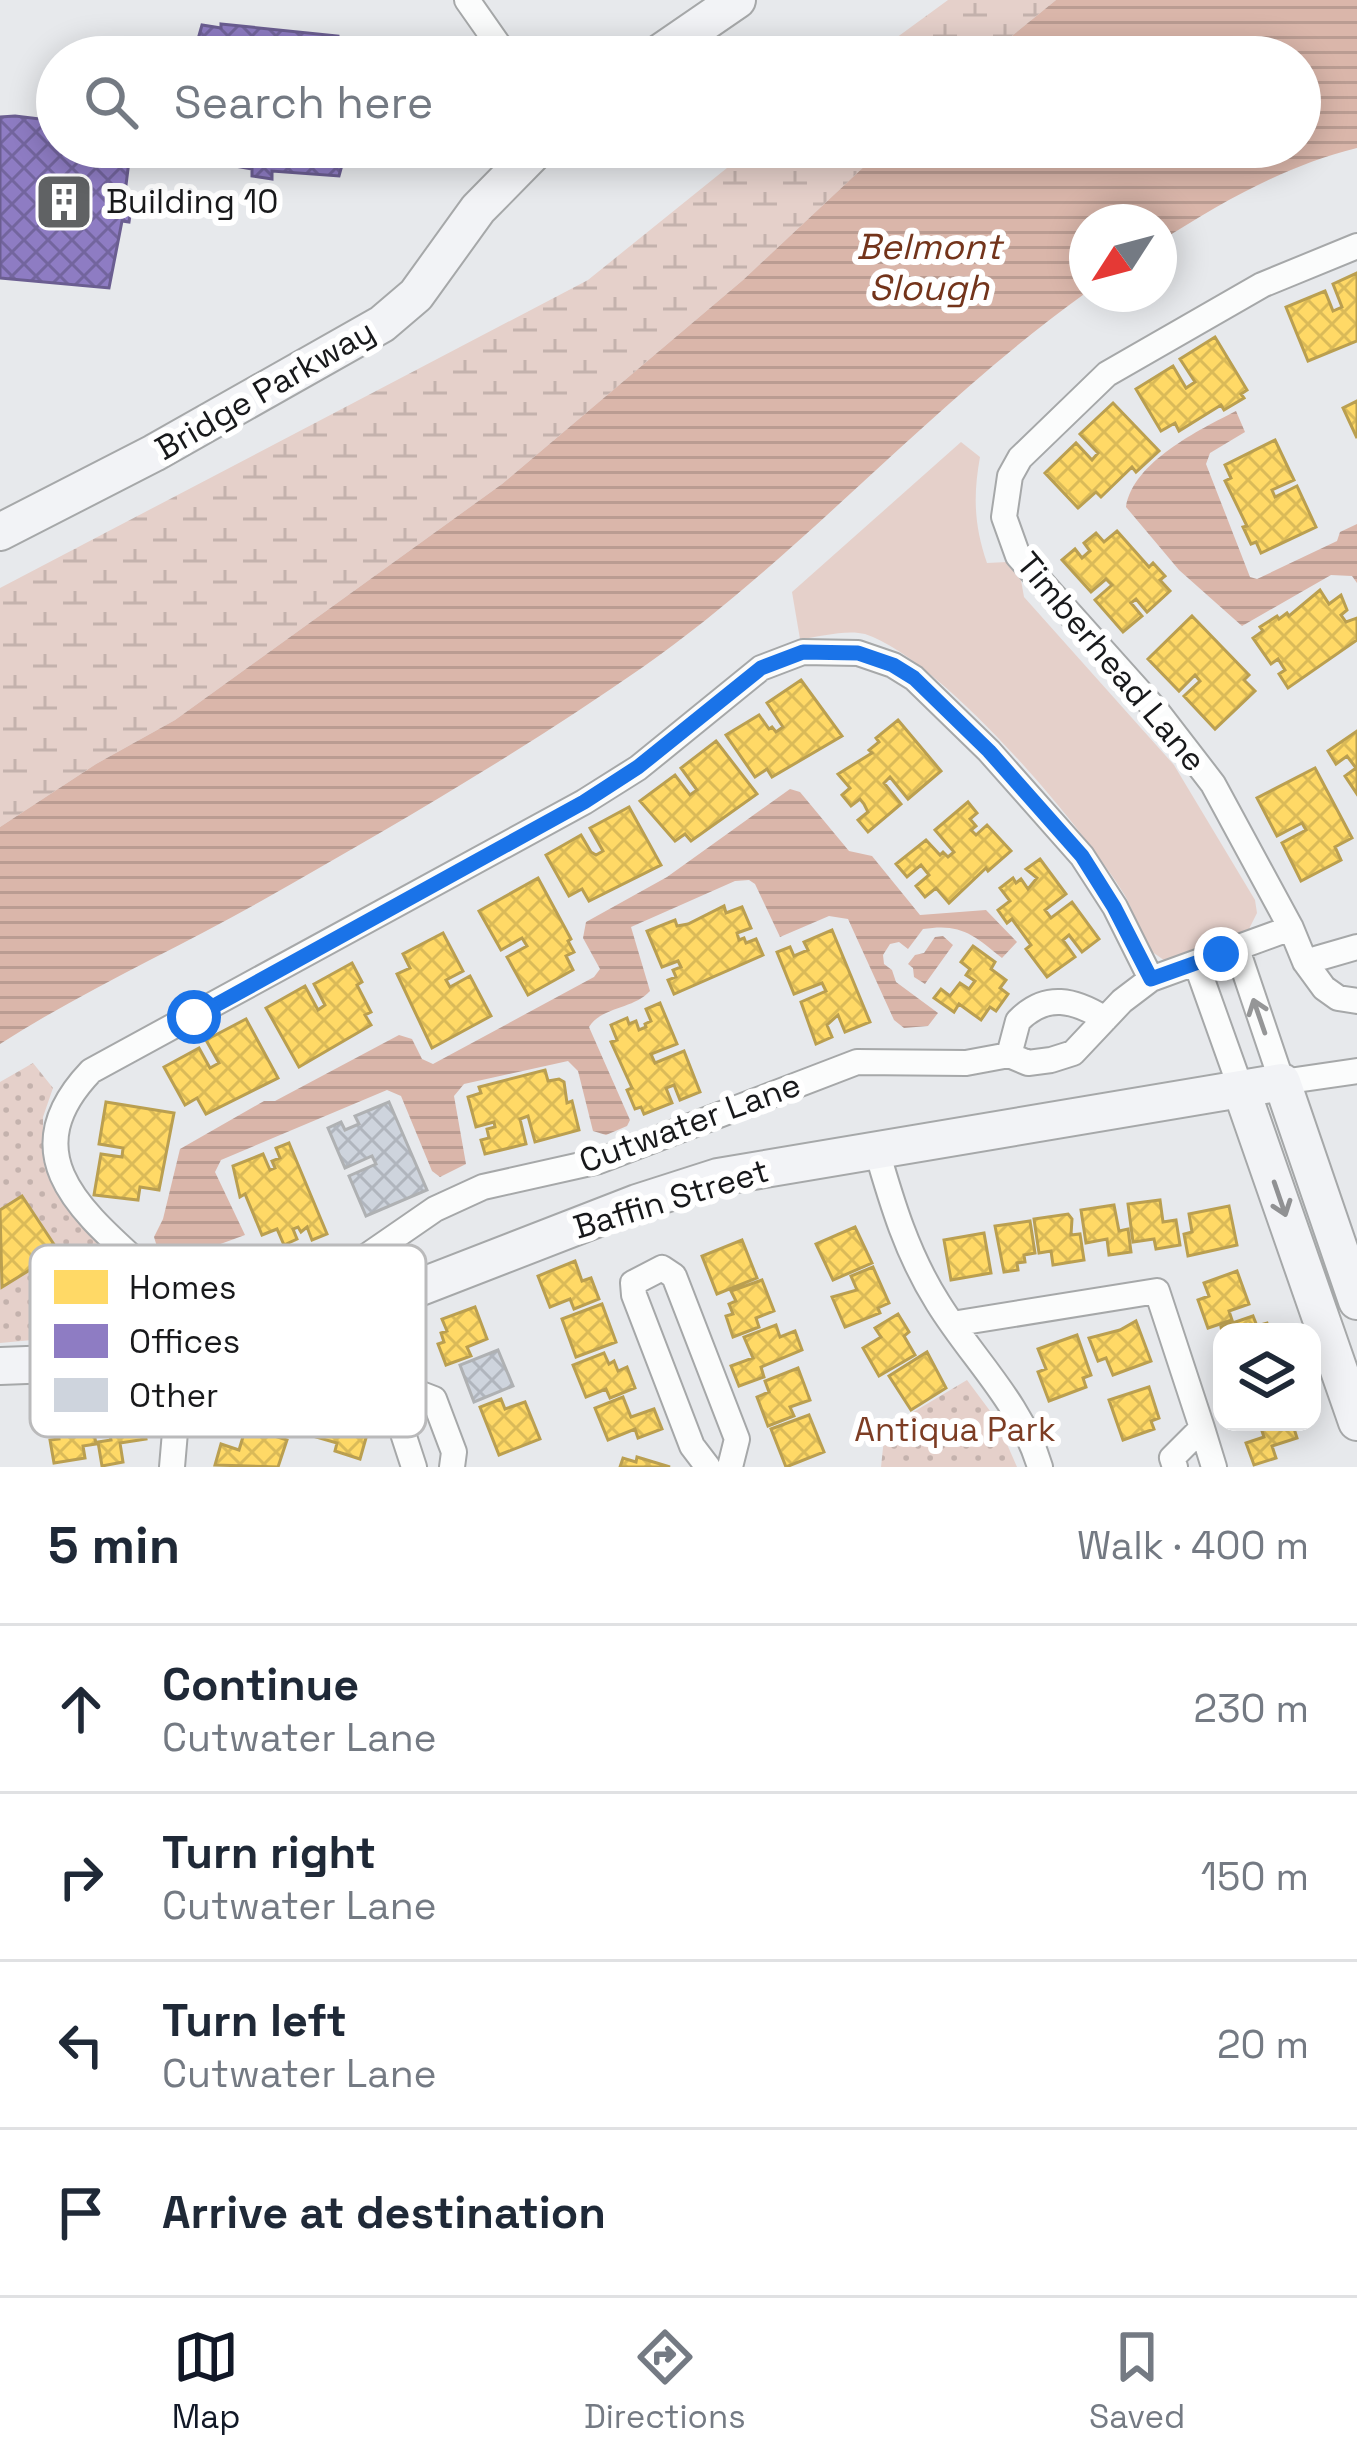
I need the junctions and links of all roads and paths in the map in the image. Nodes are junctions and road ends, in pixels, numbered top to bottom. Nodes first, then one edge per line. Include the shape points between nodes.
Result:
1 (467, 0) edge
2 (737, 0) edge
3 (492, 36) edge
4 (685, 36) edge
5 (518, 168) edge
6 (1357, 246) edge
7 (0, 532) edge
8 (1291, 928) junction
9 (1357, 947) edge
10 (1237, 949) junction
11 (1305, 962) junction
12 (1196, 963) junction
13 (1151, 979) junction
14 (1357, 1001) edge
15 (1105, 1019) junction
16 (1009, 1055) junction
17 (1357, 1071) edge
18 (1282, 1082) junction
19 (1241, 1089) junction
20 (876, 1148) junction
21 (122, 1245) edge
22 (383, 1245) edge
23 (426, 1285) edge
24 (1357, 1301) edge
25 (952, 1324) junction
26 (30, 1365) edge
27 (0, 1366) edge
28 (426, 1396) edge
29 (1357, 1422) edge
30 (1202, 1428) junction
31 (175, 1437) edge
32 (404, 1437) edge
33 (172, 1467) edge
34 (414, 1467) edge
35 (452, 1467) edge
36 (708, 1467) edge
37 (730, 1467) edge
38 (1040, 1467) edge
39 (1175, 1467) edge
40 (1214, 1467) edge

1 - 3 street
2 - 4 street
5 - 7 street, Bridge Parkway via 416,295 382,324
6 - 8 street, Timberhead Lane via 1247,292 1107,374 1021,458 1006,495 1004,517 1018,556 1191,753
8 - 10 street, Cutwater Lane
8 - 11 street, Timberhead Lane
9 - 11 street
10 - 12 street, Cutwater Lane
18 -> 10 street
11 - 14 street, Timberhead Lane via 1324,988
12 - 13 street, Cutwater Lane
12 - 19 street
13 - 15 street, Cutwater Lane
13 - 21 street via 1082,856 914,678 858,653 781,659 584,802 91,1071 62,1114 56,1166 78,1202
15 - 16 street, Cutwater Lane via 1073,1053 1028,1064
15 - 16 street via 1074,1001 1045,1004 1018,1021
16 - 22 street, Cutwater Lane via 966,1063 857,1062 599,1162 483,1187
17 - 18 street, Baffin Street
18 - 19 street, Baffin Street
18 - 24 street
19 - 20 street, Baffin Street
19 -> 29 street
20 - 23 street, Baffin Street via 718,1178
20 - 25 street via 899,1227
25 - 30 street via 1157,1291
25 - 38 street via 1019,1414
26 - 27 street, Baffin Street
28 - 35 street via 454,1452
30 - 39 street via 1172,1458
30 - 40 street
31 - 33 street
32 - 34 street
36 - 37 street via 692,1446 634,1295 633,1283 662,1268 674,1276 737,1439

